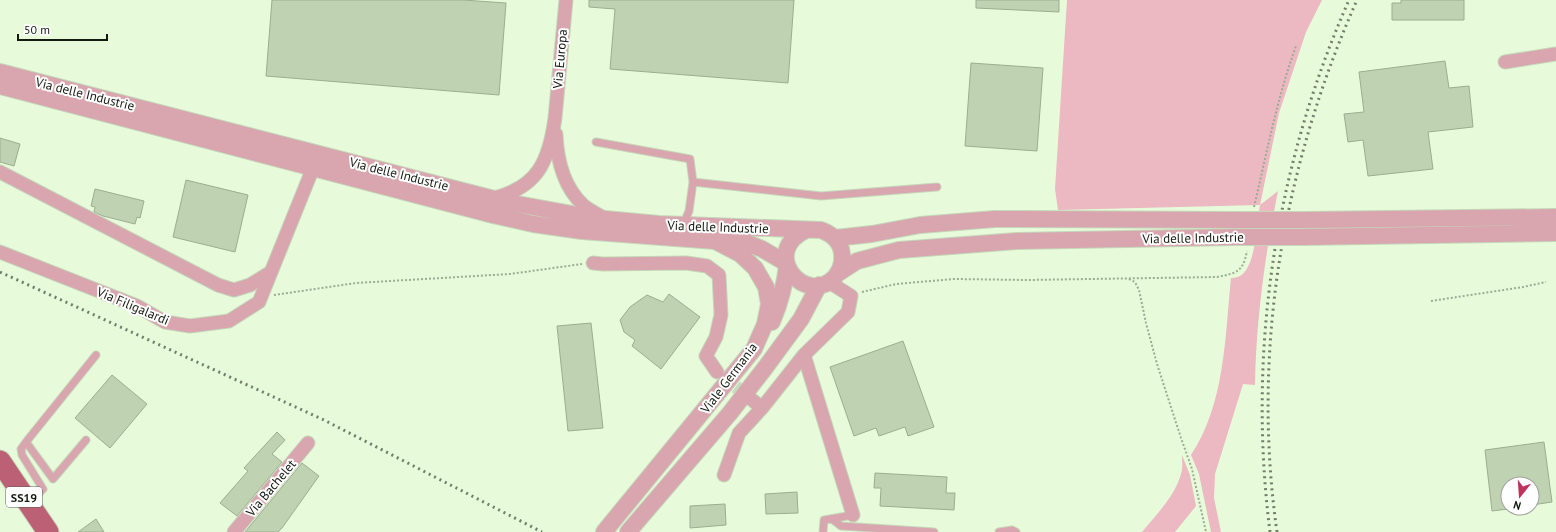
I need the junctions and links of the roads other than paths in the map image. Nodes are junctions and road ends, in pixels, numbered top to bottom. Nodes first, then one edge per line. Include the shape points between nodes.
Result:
1 (566, 0) edge
2 (1556, 54) edge
3 (1505, 62) dead end
4 (0, 72) edge
5 (0, 86) edge
6 (555, 118) junction
7 (596, 142) dead end
8 (313, 168) junction
9 (0, 172) edge
10 (693, 182) junction
11 (937, 187) dead end
12 (494, 198) junction
13 (1556, 217) edge
14 (606, 219) junction
15 (683, 225) junction
16 (806, 230) junction
17 (1556, 233) edge
18 (835, 238) junction
19 (691, 240) joint
20 (716, 241) junction
21 (0, 252) edge
22 (593, 263) road end
23 (786, 264) junction
24 (271, 272) junction
25 (828, 280) junction
26 (754, 349) junction
27 (96, 355) dead end
28 (804, 355) junction
29 (717, 372) tunnel mouth
30 (750, 399) tunnel mouth
31 (762, 408) junction
32 (86, 440) dead end
33 (26, 442) junction
34 (308, 443) dead end
35 (0, 461) edge
36 (724, 475) dead end
37 (29, 504) junction
38 (854, 515) joint
39 (832, 519) junction
40 (48, 532) edge
41 (234, 532) edge
42 (604, 532) edge
43 (628, 532) edge
44 (823, 532) edge
45 (934, 532) edge
46 (999, 532) edge
47 (1016, 532) edge

1 - 6 street, Via Europa
2 - 3 street
4 - 12 street, Via delle Industrie
5 - 8 street, Via delle Industrie
6 - 12 street, Via Europa via 548,150 530,182 515,192
6 - 14 street, Via Europa via 558,155 570,189 583,205
7 - 10 lane via 690,159
8 - 19 street, Via delle Industrie via 533,224 582,232
8 - 24 street, Via Filigalardi
9 - 24 street via 218,285 234,290 250,285
10 - 11 lane via 821,196
10 - 15 lane via 689,211
12 - 14 street, Via delle Industrie via 552,211
13 - 18 street, bridge via 995,220 920,225
14 - 15 street, Via delle Industrie
15 - 16 street, Via delle Industrie
16 - 18 street via 821,230
16 - 23 street via 791,240 787,248
17 - 25 street, Via delle Industrie, bridge via 1016,241 899,250 857,261
18 - 25 street via 842,252 840,268
19 - 20 street, Viale Germania
20 - 23 street via 740,240 762,249
20 - 26 street, Viale Germania via 740,254 755,268 766,287 769,304 765,324
21 - 24 street, Via Filigalardi via 137,306 165,322 190,326 229,321 259,302
22 - 29 street via 686,263 707,266 719,275 721,315 716,337 706,356
23 - 25 street via 790,273 802,283 810,286
23 - 26 street via 782,296 771,324
25 - 28 street via 851,296 848,312
25 - 43 street, Viale Germania via 730,413
26 - 42 street, Viale Germania
27 - 33 lane
28 - 31 street
28 - 38 street
30 - 31 street
31 - 36 street via 739,433
32 - 33 lane via 53,479
33 - 37 lane via 21,449 22,455 43,489
34 - 41 street, Via Bachelet
35 - 37 main road, SS19
37 - 40 main road, SS19
38 - 39 lane
39 - 44 lane via 824,520
39 - 45 lane via 841,526
46 - 47 lane

